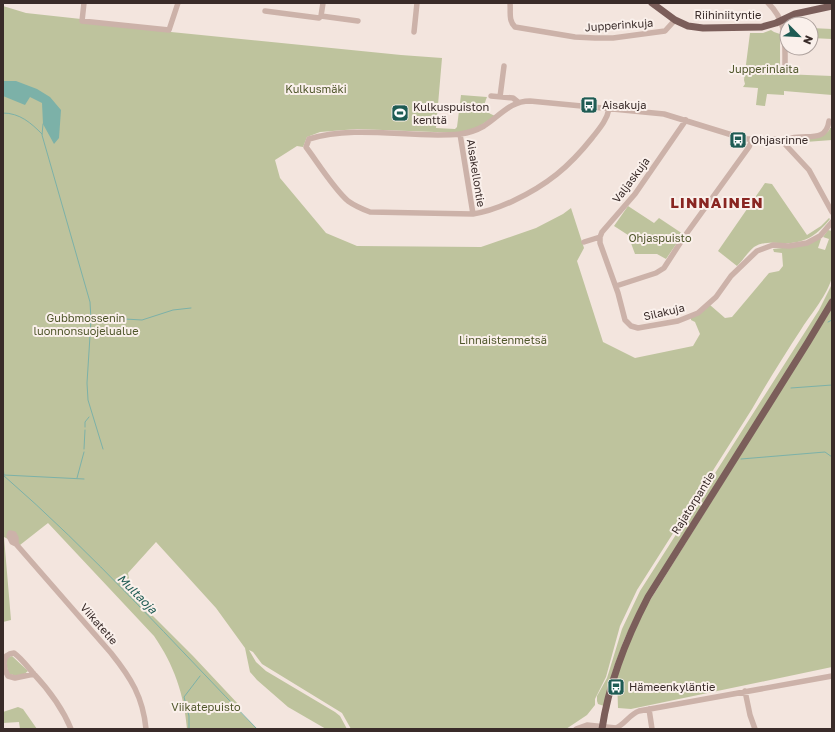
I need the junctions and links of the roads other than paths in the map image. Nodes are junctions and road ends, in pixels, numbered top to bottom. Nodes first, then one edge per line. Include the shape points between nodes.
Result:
1 (84, 3) edge
2 (178, 3) edge
3 (322, 3) edge
4 (417, 3) edge
5 (510, 3) edge
6 (652, 3) edge
7 (768, 3) edge
8 (832, 6) edge
9 (265, 11) dead end
10 (321, 16) junction
11 (790, 16) edge
12 (779, 17) edge
13 (674, 20) junction
14 (358, 21) dead end
15 (779, 21) edge
16 (414, 32) dead end
17 (785, 56) edge
18 (785, 65) dead end
19 (504, 66) dead end
20 (491, 96) dead end
21 (500, 96) junction
22 (518, 102) junction
23 (609, 109) junction
24 (686, 120) junction
25 (828, 121) dead end
26 (460, 134) junction
27 (752, 140) junction
28 (785, 144) junction
29 (832, 212) edge
30 (473, 214) junction
31 (832, 222) edge
32 (600, 237) junction
33 (584, 242) dead end
34 (616, 286) junction
35 (832, 302) edge
36 (16, 544) dead end
37 (34, 674) junction
38 (832, 676) edge
39 (745, 691) junction
40 (649, 709) junction
41 (602, 728) edge
42 (71, 729) edge
43 (146, 729) edge
44 (576, 729) edge
45 (652, 729) edge
46 (754, 729) edge

1 - 2 street via 82,21 169,30
3 - 10 street
4 - 16 street
5 - 13 street, Jupperinkuja via 510,18 515,27 575,37 613,38 665,32
6 - 13 main road, Riihiniityntie
7 - 12 street
8 - 11 main road, Riihiniityntie
9 - 10 street via 319,18
10 - 14 street
13 - 15 main road, Riihiniityntie via 693,27 713,28 762,27
17 - 18 street
19 - 21 street
20 - 21 street
21 - 22 street via 513,98
22 - 23 street
22 - 26 street via 484,126
23 - 24 street via 664,114
23 - 30 street via 605,121 584,148 558,174 516,200 485,213
24 - 27 street
24 - 32 street, Valjaskuja via 635,194
25 - 28 street via 822,134 792,138
26 - 30 street, Aisakellontie
26 - 30 street via 351,133 309,139 306,147 348,200 370,212
27 - 28 street via 774,139
27 - 34 street via 664,268 656,274
28 - 29 street via 809,170
31 - 34 street, Silakuja via 820,236 807,243 773,245 757,251 731,276 709,305 687,318 644,328 631,326 625,320
32 - 33 street
32 - 34 street, Silakuja
35 - 41 main road, Rajatorpantie via 634,622 621,653
36 - 43 street, Viikatetie via 123,669 141,701
37 - 37 street via 14,653 11,652 5,658 4,668 8,676 16,678
37 - 42 street via 55,698
38 - 39 street
39 - 40 street
39 - 46 street
40 - 41 street via 636,712 618,727
40 - 45 street
41 - 44 street via 587,725

